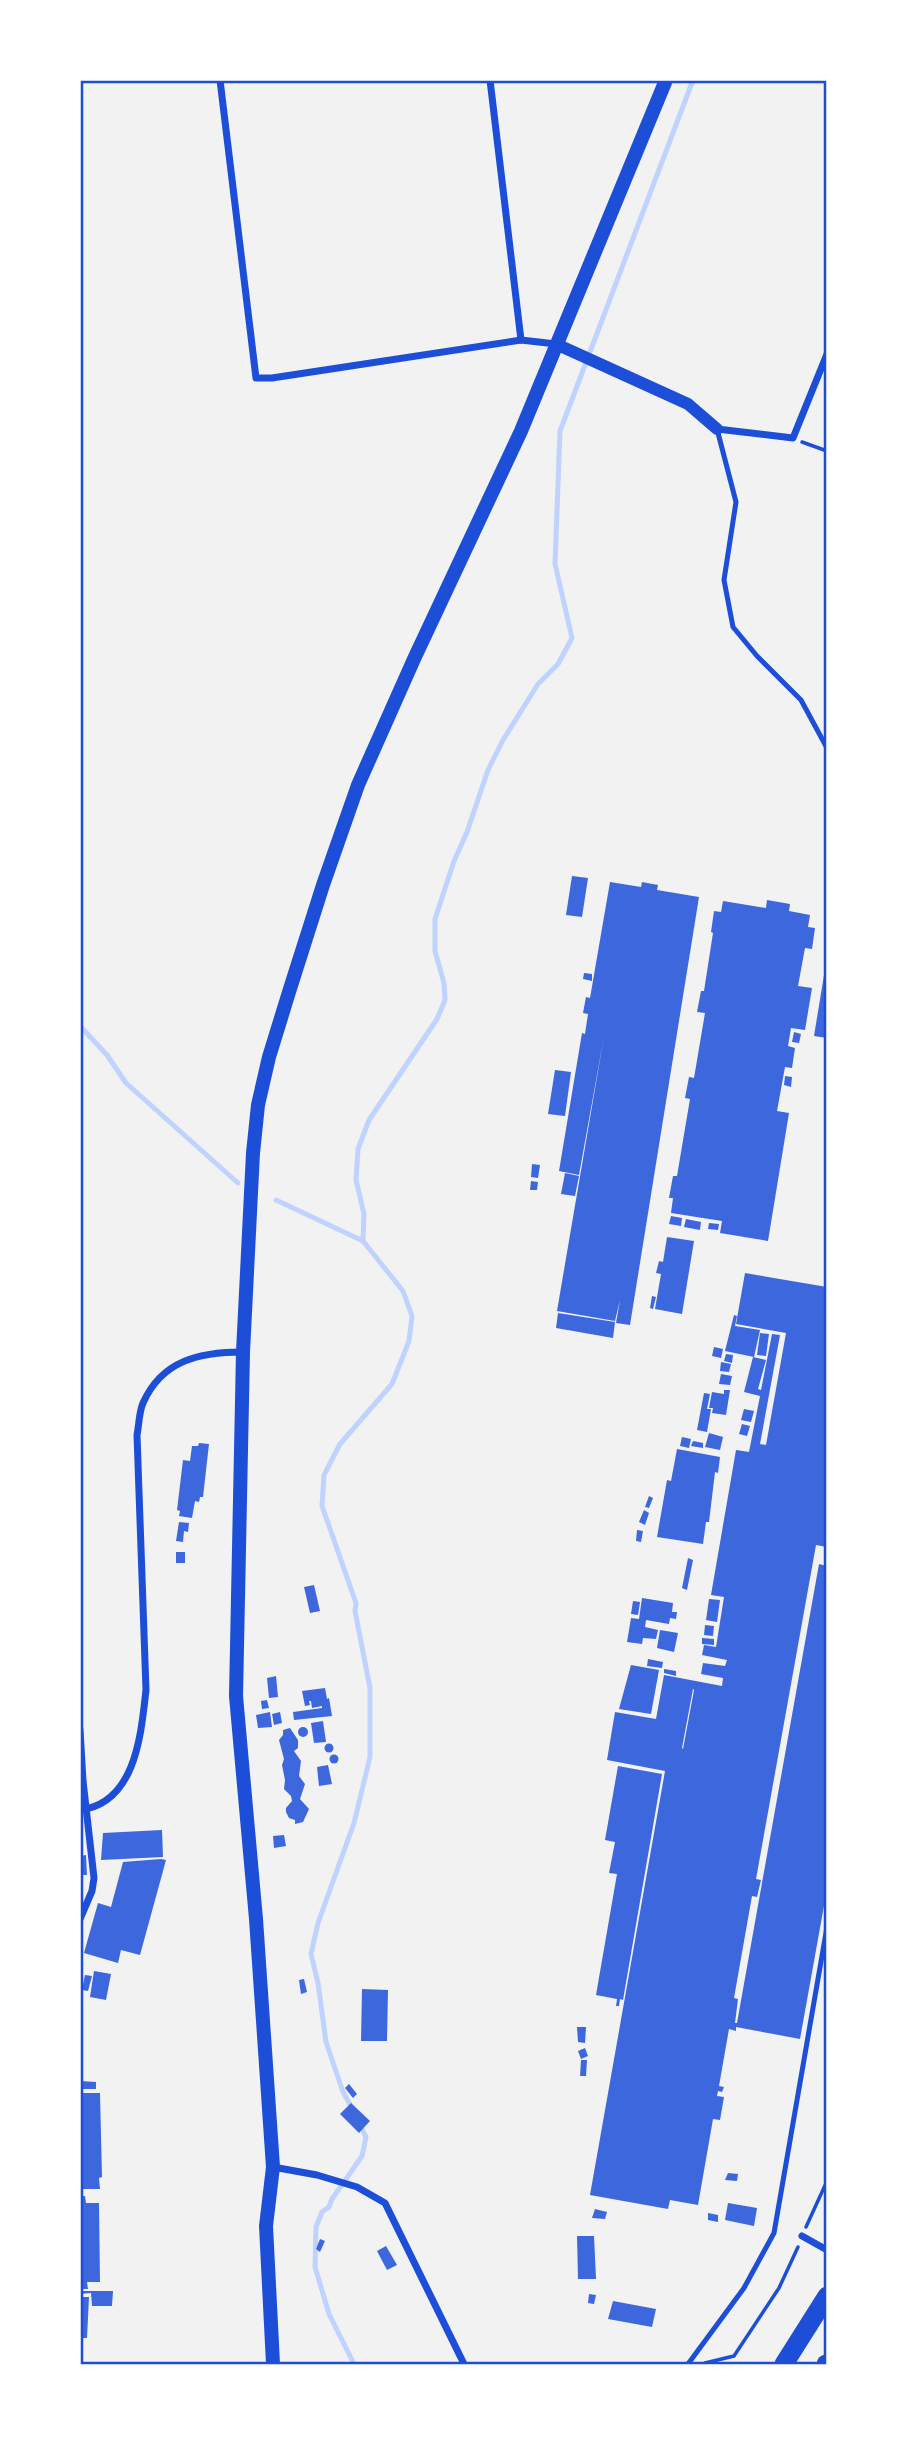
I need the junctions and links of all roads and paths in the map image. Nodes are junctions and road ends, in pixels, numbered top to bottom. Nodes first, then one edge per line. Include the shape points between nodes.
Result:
1 (219, 80) edge
2 (491, 80) edge
3 (666, 80) edge
4 (521, 340) junction
5 (556, 344) junction
6 (827, 354) edge
7 (717, 429) junction
8 (793, 438) junction
9 (827, 452) edge
10 (827, 748) edge
11 (243, 1352) junction
12 (80, 1730) edge
13 (84, 1809) edge
14 (80, 1919) edge
15 (827, 1927) edge
16 (272, 2167) junction
17 (827, 2181) edge
18 (802, 2236) junction
19 (827, 2250) edge
20 (827, 2296) edge
21 (273, 2364) edge
22 (464, 2364) edge
23 (688, 2364) edge
24 (697, 2364) edge
25 (784, 2364) edge

1 - 4 street via 256,378
2 - 4 street
3 - 5 main road
4 - 5 street
5 - 7 street via 688,404
5 - 11 main road via 522,432 358,785 289,992 258,1105
6 - 8 street
7 - 8 street
7 - 10 lane via 736,502 724,580 733,627 800,700
8 - 9 path
11 - 13 street via 198,1355 176,1363 156,1381 142,1405 138,1435 146,1690 142,1731 130,1771 119,1787 105,1801
11 - 16 main road via 236,1696
12 - 13 street
13 - 14 street via 94,1878
15 - 23 lane via 774,2233 744,2288
16 - 21 main road via 265,2226
16 - 22 street via 332,2179 385,2203
17 - 18 path
18 - 19 street
18 - 24 path via 779,2288 734,2356
20 - 25 highway

